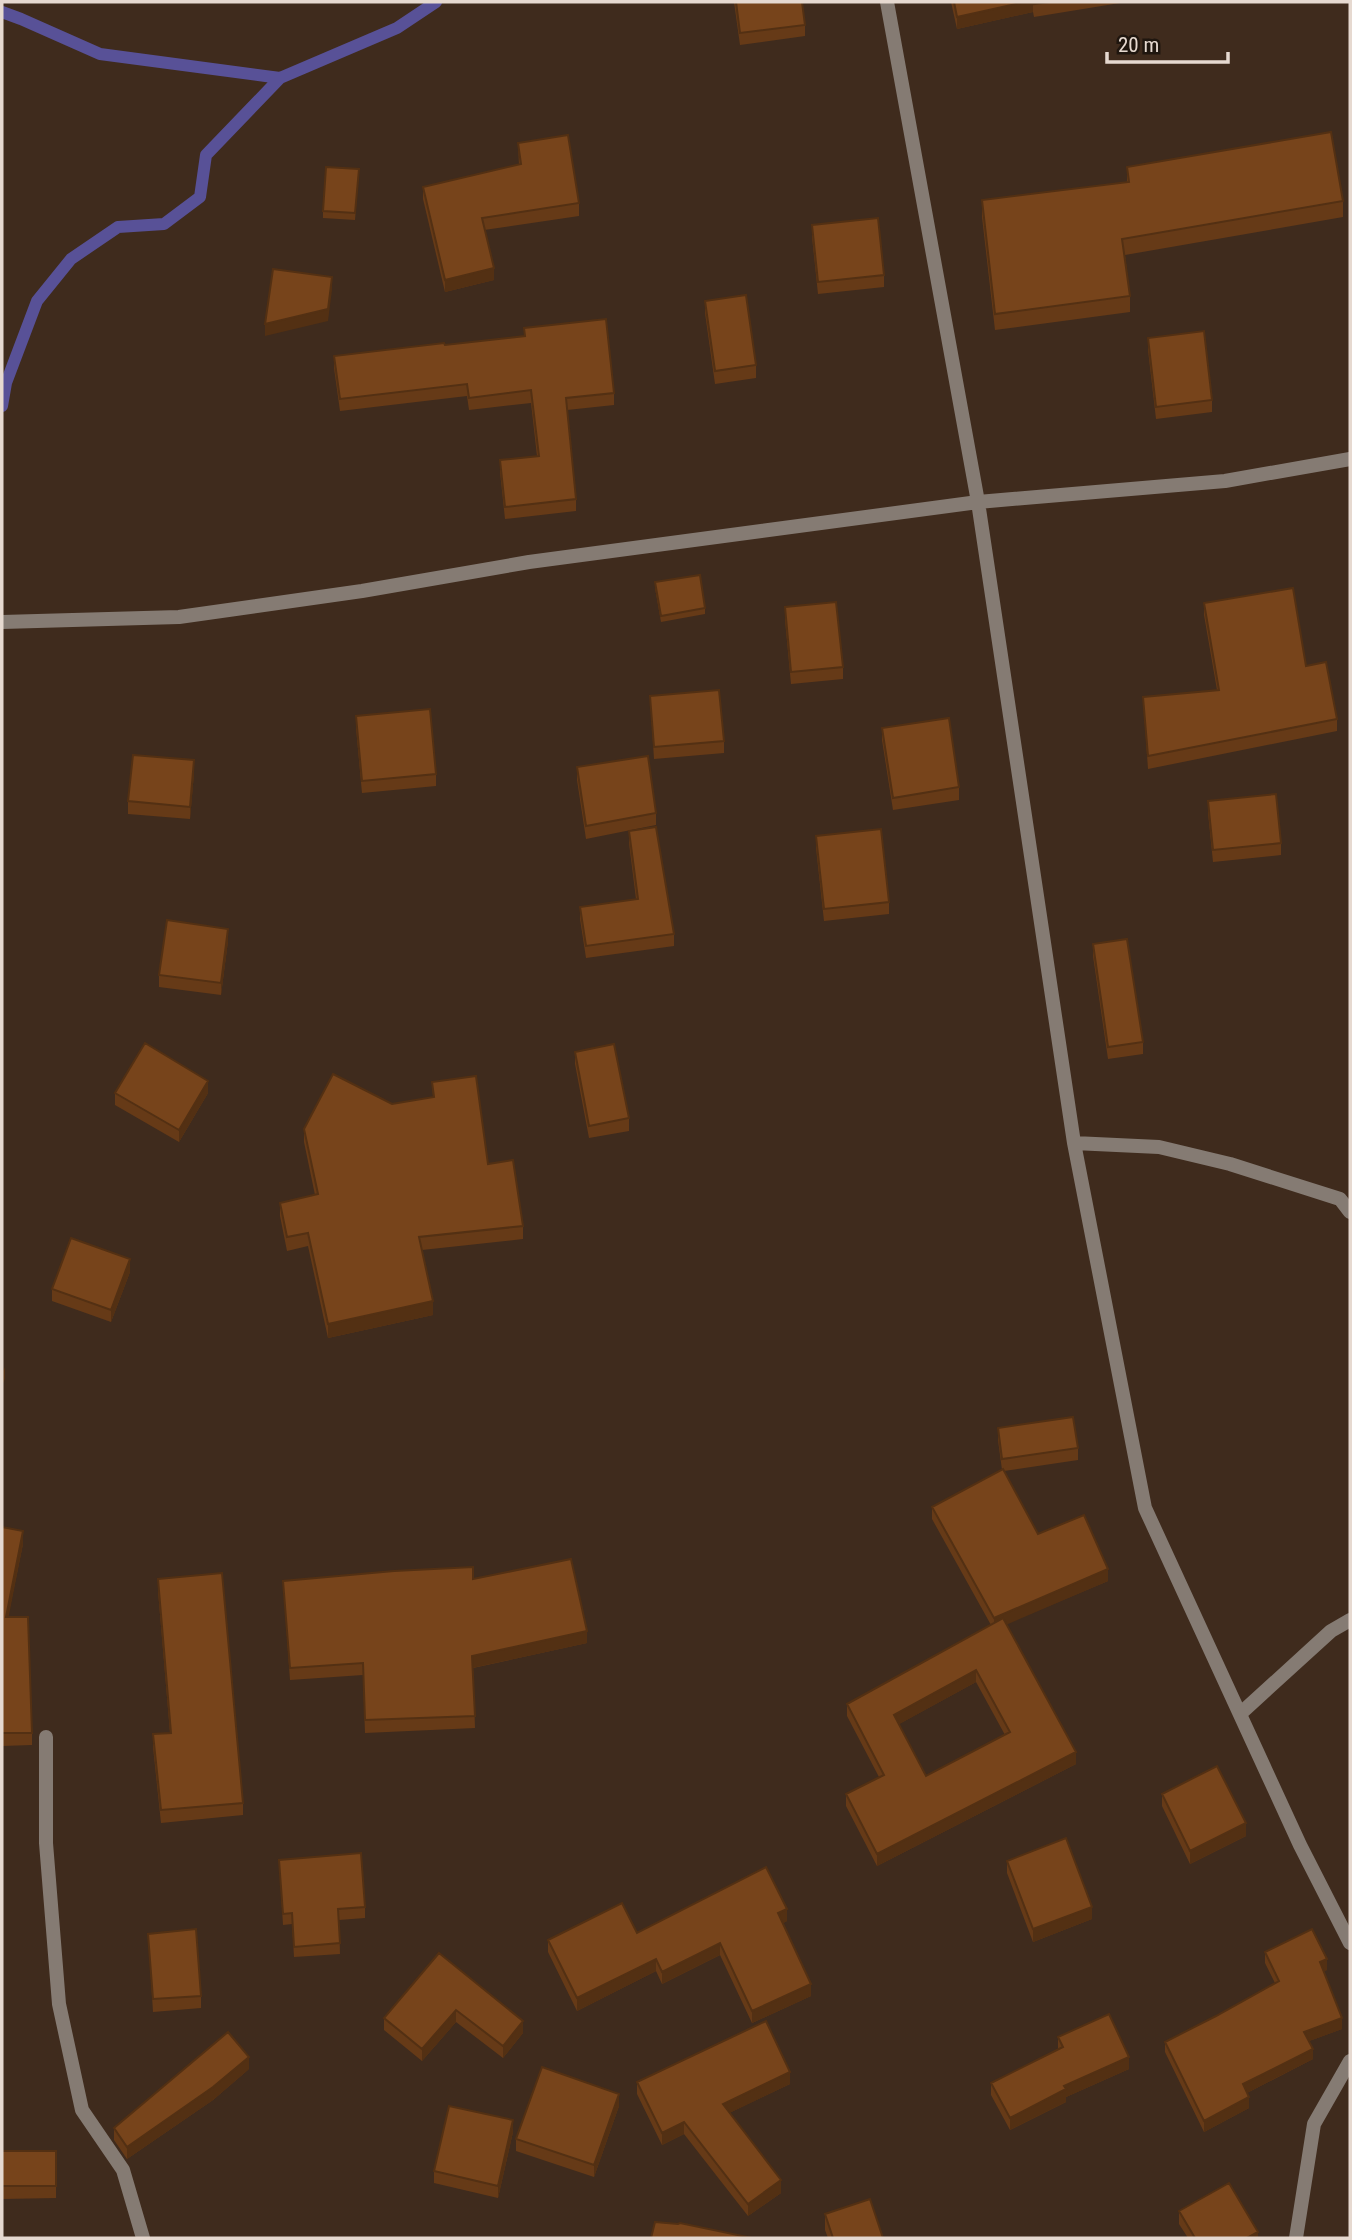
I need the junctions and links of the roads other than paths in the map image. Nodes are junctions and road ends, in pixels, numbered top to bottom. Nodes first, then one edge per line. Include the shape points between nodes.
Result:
1 (887, 2) edge
2 (1350, 459) edge
3 (978, 502) junction
4 (4, 622) edge
5 (1074, 1143) junction
6 (1350, 1212) edge
7 (1350, 1620) edge
8 (1240, 1714) junction
9 (46, 1737) dead end
10 (1350, 1943) edge
11 (1350, 2061) edge
12 (143, 2238) edge
13 (1296, 2238) edge

1 - 3 street
2 - 3 street via 1226,481
3 - 4 street via 529,562 362,592 179,617
3 - 5 street
5 - 6 street via 1159,1147 1218,1161 1340,1199
5 - 8 street via 1145,1508
7 - 8 street via 1331,1631
8 - 10 street
9 - 12 street via 46,1843 59,2004 82,2110 122,2170
11 - 13 street via 1314,2124

